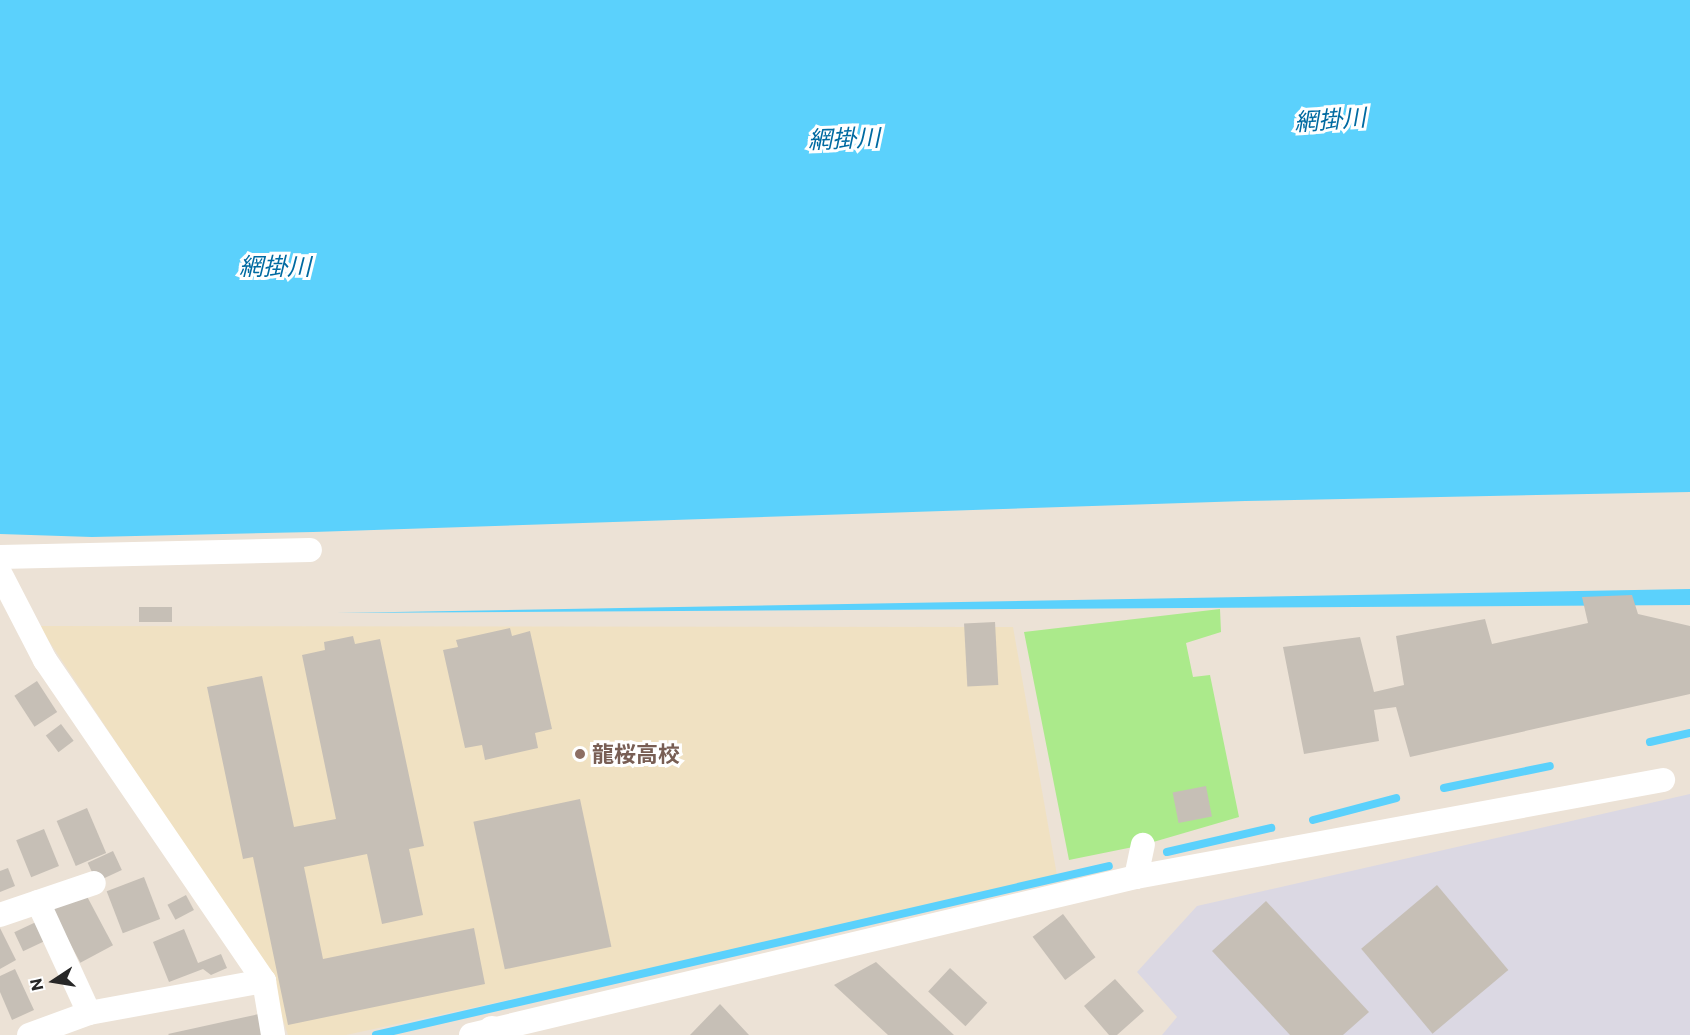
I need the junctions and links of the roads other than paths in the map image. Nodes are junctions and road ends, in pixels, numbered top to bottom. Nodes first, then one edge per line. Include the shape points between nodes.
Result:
1 (310, 550) dead end
2 (0, 557) edge
3 (0, 573) edge
4 (1664, 780) dead end
5 (1143, 844) dead end
6 (1136, 877) junction
7 (94, 883) dead end
8 (39, 902) junction
9 (0, 915) edge
10 (264, 981) junction
11 (89, 1013) junction
12 (487, 1033) edge
13 (29, 1035) edge
14 (273, 1035) edge

1 - 2 street
3 - 10 street via 45,660
4 - 6 street
5 - 6 street
6 - 12 street
7 - 8 street
8 - 9 street
8 - 11 street
10 - 11 street
10 - 14 street
11 - 13 street

